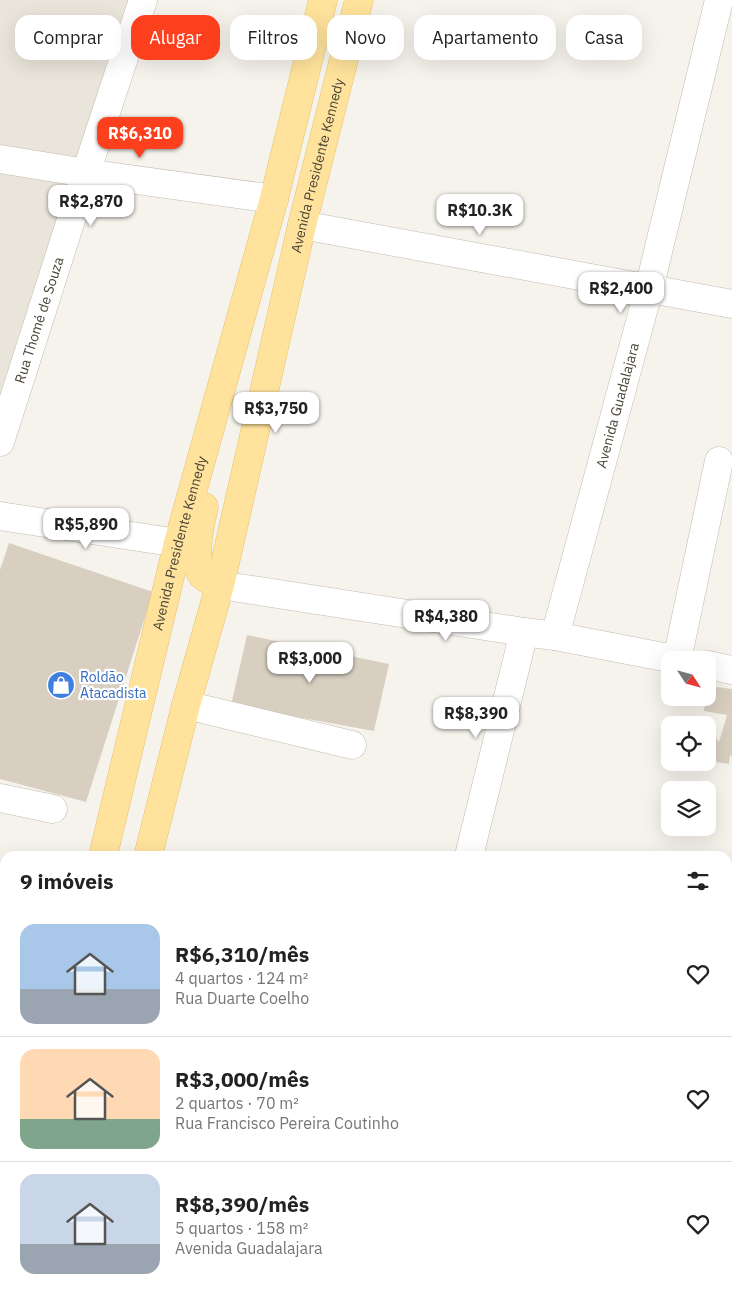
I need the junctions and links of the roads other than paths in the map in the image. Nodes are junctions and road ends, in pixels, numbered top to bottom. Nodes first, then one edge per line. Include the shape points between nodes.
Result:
1 (143, 0) edge
2 (323, 0) edge
3 (359, 0) edge
4 (719, 0) edge
5 (0, 159) edge
6 (86, 173) junction
7 (274, 199) junction
8 (302, 225) junction
9 (649, 290) junction
10 (732, 304) edge
11 (207, 441) junction
12 (0, 442) edge
13 (719, 461) dead end
14 (0, 516) edge
15 (178, 543) junction
16 (220, 585) junction
17 (524, 632) junction
18 (555, 636) junction
19 (680, 651) edge
20 (661, 657) edge
21 (716, 667) edge
22 (732, 670) edge
23 (186, 705) junction
24 (352, 745) dead end
25 (0, 798) edge
26 (53, 809) dead end
27 (104, 851) edge
28 (149, 851) edge
29 (470, 851) edge

1 - 6 street, Rua Thomé de Souza
2 - 7 main road, Avenida Presidente Kennedy
3 - 8 main road, Avenida Presidente Kennedy
4 - 9 street, Avenida Guadalajara
5 - 6 street
6 - 7 street
6 - 12 street, Rua Thomé de Souza
7 - 11 main road, Avenida Presidente Kennedy
8 - 9 street
8 - 16 main road, Avenida Presidente Kennedy
9 - 10 street
9 - 18 street, Avenida Guadalajara
11 - 15 main road, Avenida Presidente Kennedy
11 - 16 main road via 210,459 200,522 198,561 203,576
13 - 19 street
14 - 15 street
15 - 27 main road, Avenida Presidente Kennedy
16 - 17 street
16 - 23 main road, Avenida Presidente Kennedy
17 - 18 street
17 - 29 street
18 - 20 street
21 - 22 street
23 - 24 street
23 - 28 main road, Avenida Presidente Kennedy
25 - 26 street

